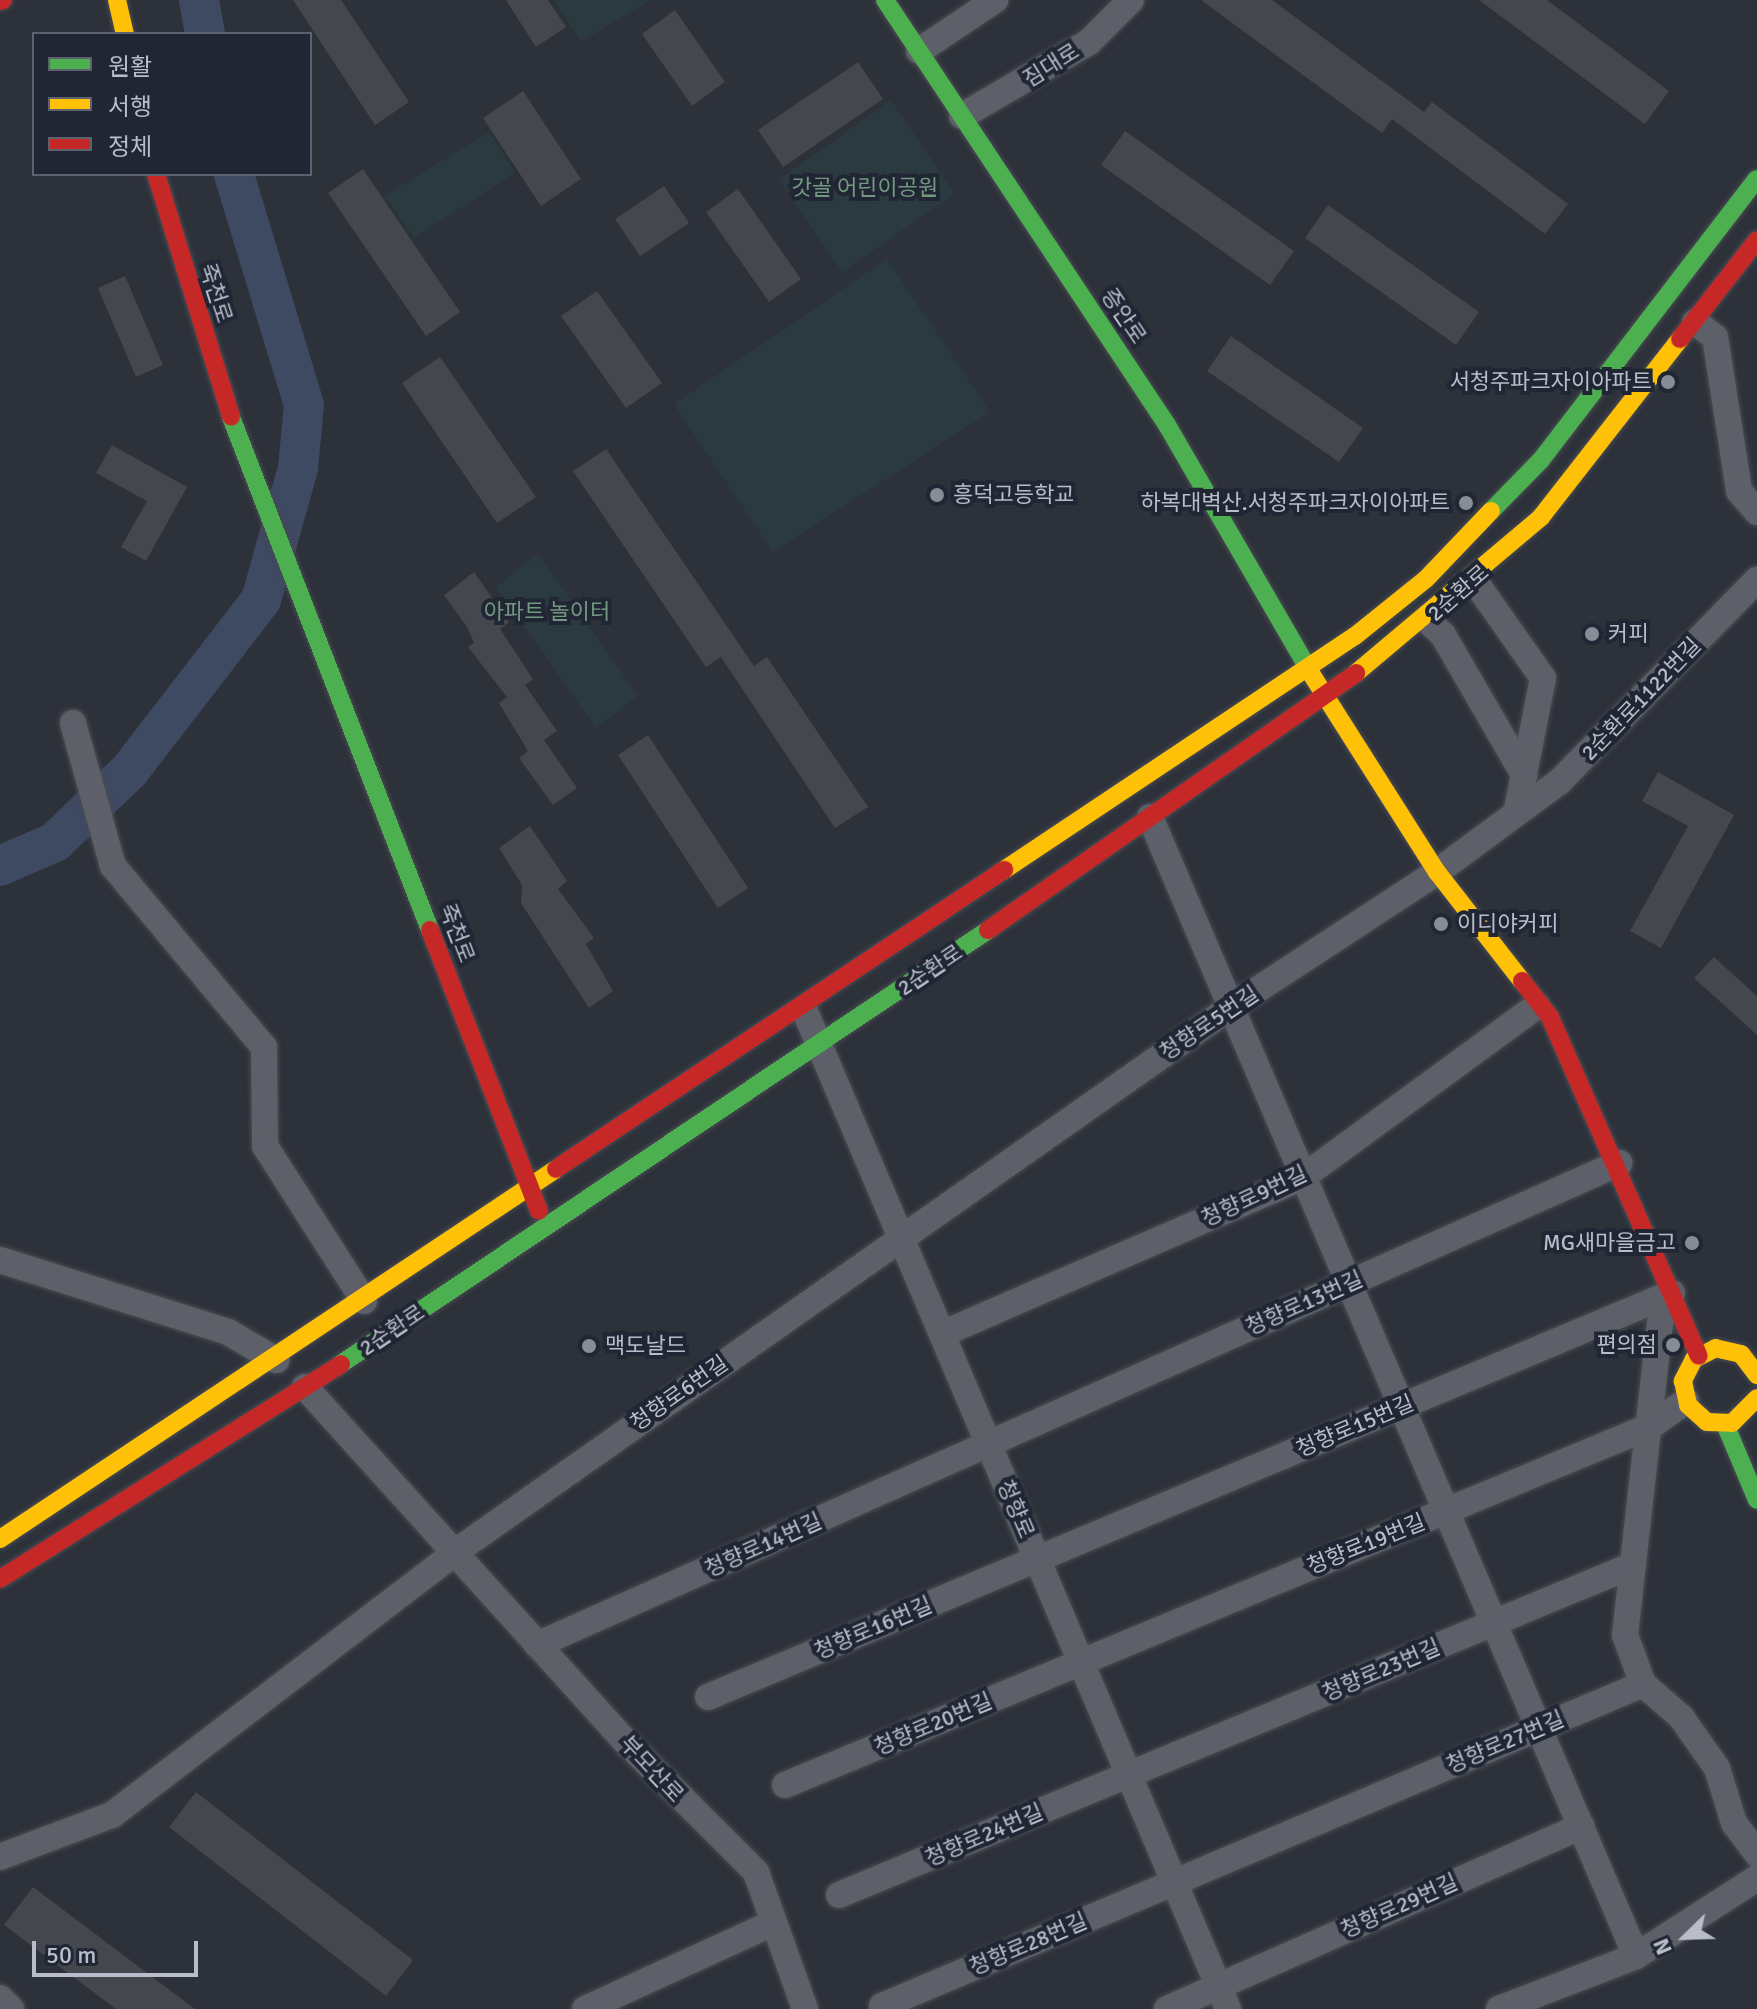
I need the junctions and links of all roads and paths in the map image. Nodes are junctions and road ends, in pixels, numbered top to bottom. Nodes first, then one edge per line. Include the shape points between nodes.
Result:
1 (117, 0) edge
2 (885, 0) edge
3 (995, 0) edge
4 (1131, 0) edge
5 (125, 32) edge
6 (919, 51) junction
7 (962, 116) junction
8 (157, 176) edge
9 (1757, 179) edge
10 (1757, 240) edge
11 (1695, 322) junction
12 (1757, 512) edge
13 (1474, 580) junction
14 (1757, 580) edge
15 (1427, 620) junction
16 (1307, 668) junction
17 (1324, 695) junction
18 (73, 723) dead end
19 (1524, 775) junction
20 (1517, 809) junction
21 (1150, 817) junction
22 (1437, 872) junction
23 (1537, 1006) junction
24 (1231, 1007) junction
25 (804, 1009) junction
26 (819, 1044) junction
27 (1619, 1163) junction
28 (1303, 1177) junction
29 (531, 1191) junction
30 (545, 1227) junction
31 (901, 1236) junction
32 (0, 1260) edge
33 (1349, 1283) junction
34 (1672, 1293) junction
35 (364, 1301) junction
36 (942, 1334) junction
37 (1699, 1356) junction
38 (276, 1360) junction
39 (1757, 1373) edge
40 (305, 1387) junction
41 (1757, 1398) edge
42 (1686, 1401) junction
43 (1401, 1406) junction
44 (1725, 1424) junction
45 (1651, 1426) junction
46 (988, 1444) junction
47 (1757, 1500) edge
48 (1446, 1511) junction
49 (0, 1539) edge
50 (458, 1550) junction
51 (1037, 1559) junction
52 (1633, 1565) junction
53 (0, 1579) edge
54 (1494, 1623) junction
55 (537, 1645) junction
56 (1081, 1662) junction
57 (1643, 1684) junction
58 (708, 1697) dead end
59 (1539, 1728) junction
60 (1129, 1775) junction
61 (785, 1785) dead end
62 (1581, 1826) junction
63 (1757, 1854) edge
64 (0, 1857) edge
65 (1757, 1878) edge
66 (1174, 1882) junction
67 (839, 1895) dead end
68 (773, 1923) junction
69 (1636, 1956) junction
70 (0, 1998) edge
71 (1223, 1998) edge
72 (882, 2006) dead end
73 (11, 2009) edge
74 (585, 2009) edge
75 (805, 2009) edge
76 (1167, 2009) edge
77 (1499, 2009) edge

1 - 5 main road
2 - 6 main road, 증안로
3 - 6 street
4 - 7 street, 짐대로 via 1089,42
6 - 7 main road, 증안로
7 - 16 main road, 증안로 via 1167,425
8 - 29 main road, 죽천로 via 234,426
9 - 16 main road, 2순환로 via 1541,460 1480,527 1426,579
10 - 11 main road, 2순환로
11 - 12 street via 1715,337 1735,477
11 - 13 main road, 2순환로 via 1541,517
13 - 15 main road, 2순환로
13 - 19 street via 1543,678
14 - 20 street, 2순환로1122번길 via 1559,782
15 - 17 main road, 2순환로
15 - 19 street via 1443,635
16 - 17 main road, 증안로
16 - 25 main road, 2순환로
17 - 21 main road, 2순환로
17 - 22 main road, 증안로
18 - 35 street, 2순환로 via 113,866 264,1047 265,1146
19 - 20 street
20 - 22 street, 청향로5번길
21 - 24 street
21 - 26 main road, 2순환로
22 - 23 main road, 증안로
22 - 24 street, 청향로5번길
23 - 27 main road, 증안로 via 1550,1017
23 - 28 street, 청향로9번길
24 - 28 street
24 - 31 street, 청향로5번길
25 - 26 street, 청향로
25 - 29 main road, 2순환로
26 - 30 main road, 2순환로
26 - 31 street, 청향로
27 - 33 street, 청향로13번길
27 - 34 main road, 증안로
28 - 33 street
28 - 36 street, 청향로9번길
29 - 30 main road, 죽천로
29 - 35 main road, 2순환로
30 - 40 main road, 2순환로
31 - 36 street, 청향로
31 - 50 street, 청향로6번길
32 - 38 street via 228,1332
33 - 43 street
33 - 46 street, 청향로13번길
34 - 37 main road, 증안로
34 - 43 street, 청향로15번길
34 - 45 street via 1660,1323
35 - 38 main road, 2순환로
36 - 46 street, 청향로
37 - 39 main road via 1729,1349
37 - 42 main road via 1683,1381
38 - 49 main road, 2순환로
40 - 50 street, 부모산로
40 - 53 main road, 2순환로
41 - 44 main road via 1743,1417
42 - 44 main road via 1707,1422
42 - 45 street, 청향로19번길
43 - 48 street
43 - 51 street, 청향로15번길
44 - 47 main road
45 - 48 street, 청향로19번길
45 - 52 street
46 - 51 street, 청향로
46 - 55 street, 청향로14번길
48 - 54 street
48 - 56 street, 청향로19번길
50 - 55 street, 부모산로
50 - 64 street via 112,1815
51 - 56 street, 청향로
51 - 58 street, 청향로16번길
52 - 54 street, 청향로23번길
52 - 57 street via 1625,1635
54 - 59 street
54 - 60 street, 청향로23번길
55 - 68 street, 부모산로 via 756,1872
56 - 60 street, 청향로
56 - 61 street, 청향로20번길
57 - 59 street, 청향로27번길
57 - 63 street via 1681,1717 1717,1768 1734,1823
59 - 62 street
59 - 66 street, 청향로27번길
60 - 66 street, 청향로
60 - 67 street, 청향로24번길
62 - 69 street
62 - 71 street, 청향로29번길
65 - 69 street
66 - 71 street, 청향로
66 - 72 street, 청향로28번길
68 - 74 street
68 - 75 street, 부모산로
69 - 77 street
70 - 73 street
71 - 76 street, 청향로29번길

